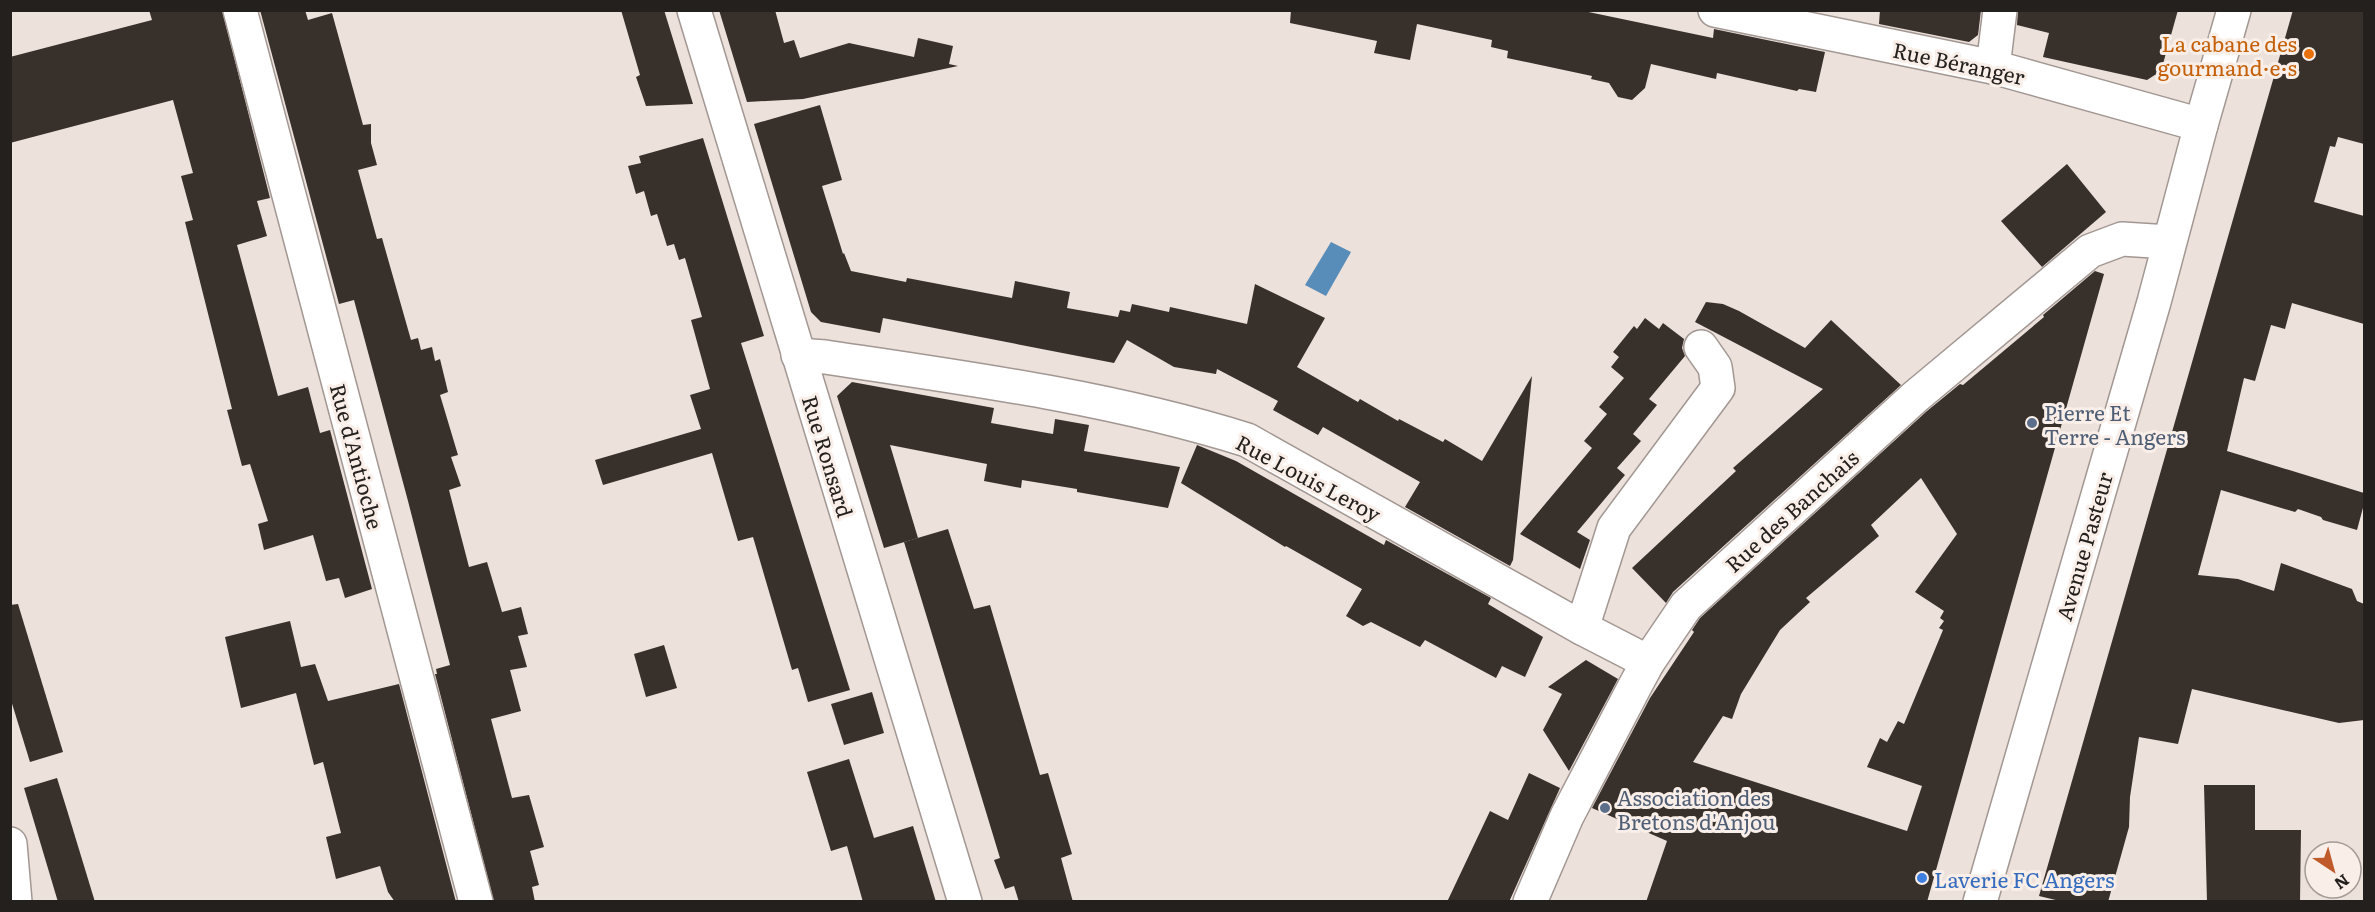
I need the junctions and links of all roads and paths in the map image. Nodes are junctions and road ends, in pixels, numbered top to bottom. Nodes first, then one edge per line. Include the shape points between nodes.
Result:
1 (240, 10) edge
2 (694, 10) edge
3 (1715, 10) edge
4 (2000, 10) edge
5 (2235, 13) edge
6 (1993, 67) junction
7 (2201, 125) junction
8 (2169, 242) junction
9 (1701, 347) dead end
10 (798, 355) junction
11 (1582, 628) junction
12 (1648, 662) junction
13 (10, 844) edge
14 (15, 902) edge
15 (476, 902) edge
16 (964, 902) edge
17 (1530, 902) edge
18 (1980, 902) edge

1 - 15 street, Rue d'Antioche
2 - 10 street, Rue Ronsard
3 - 6 street, Rue Béranger
4 - 6 street
5 - 7 street, Avenue Pasteur
6 - 7 street, Rue Béranger
7 - 8 street, Avenue Pasteur
8 - 12 street, Rue des Banchais via 2122,239 2090,251 1916,397 1686,606
8 - 18 street, Avenue Pasteur
9 - 11 street via 1715,367 1718,388 1614,528
10 - 11 street, Rue Louis Leroy via 1031,388 1195,424 1247,440
10 - 16 street, Rue Ronsard
11 - 12 street, Rue Louis Leroy
12 - 17 street, Rue des Banchais via 1567,816
13 - 14 street

